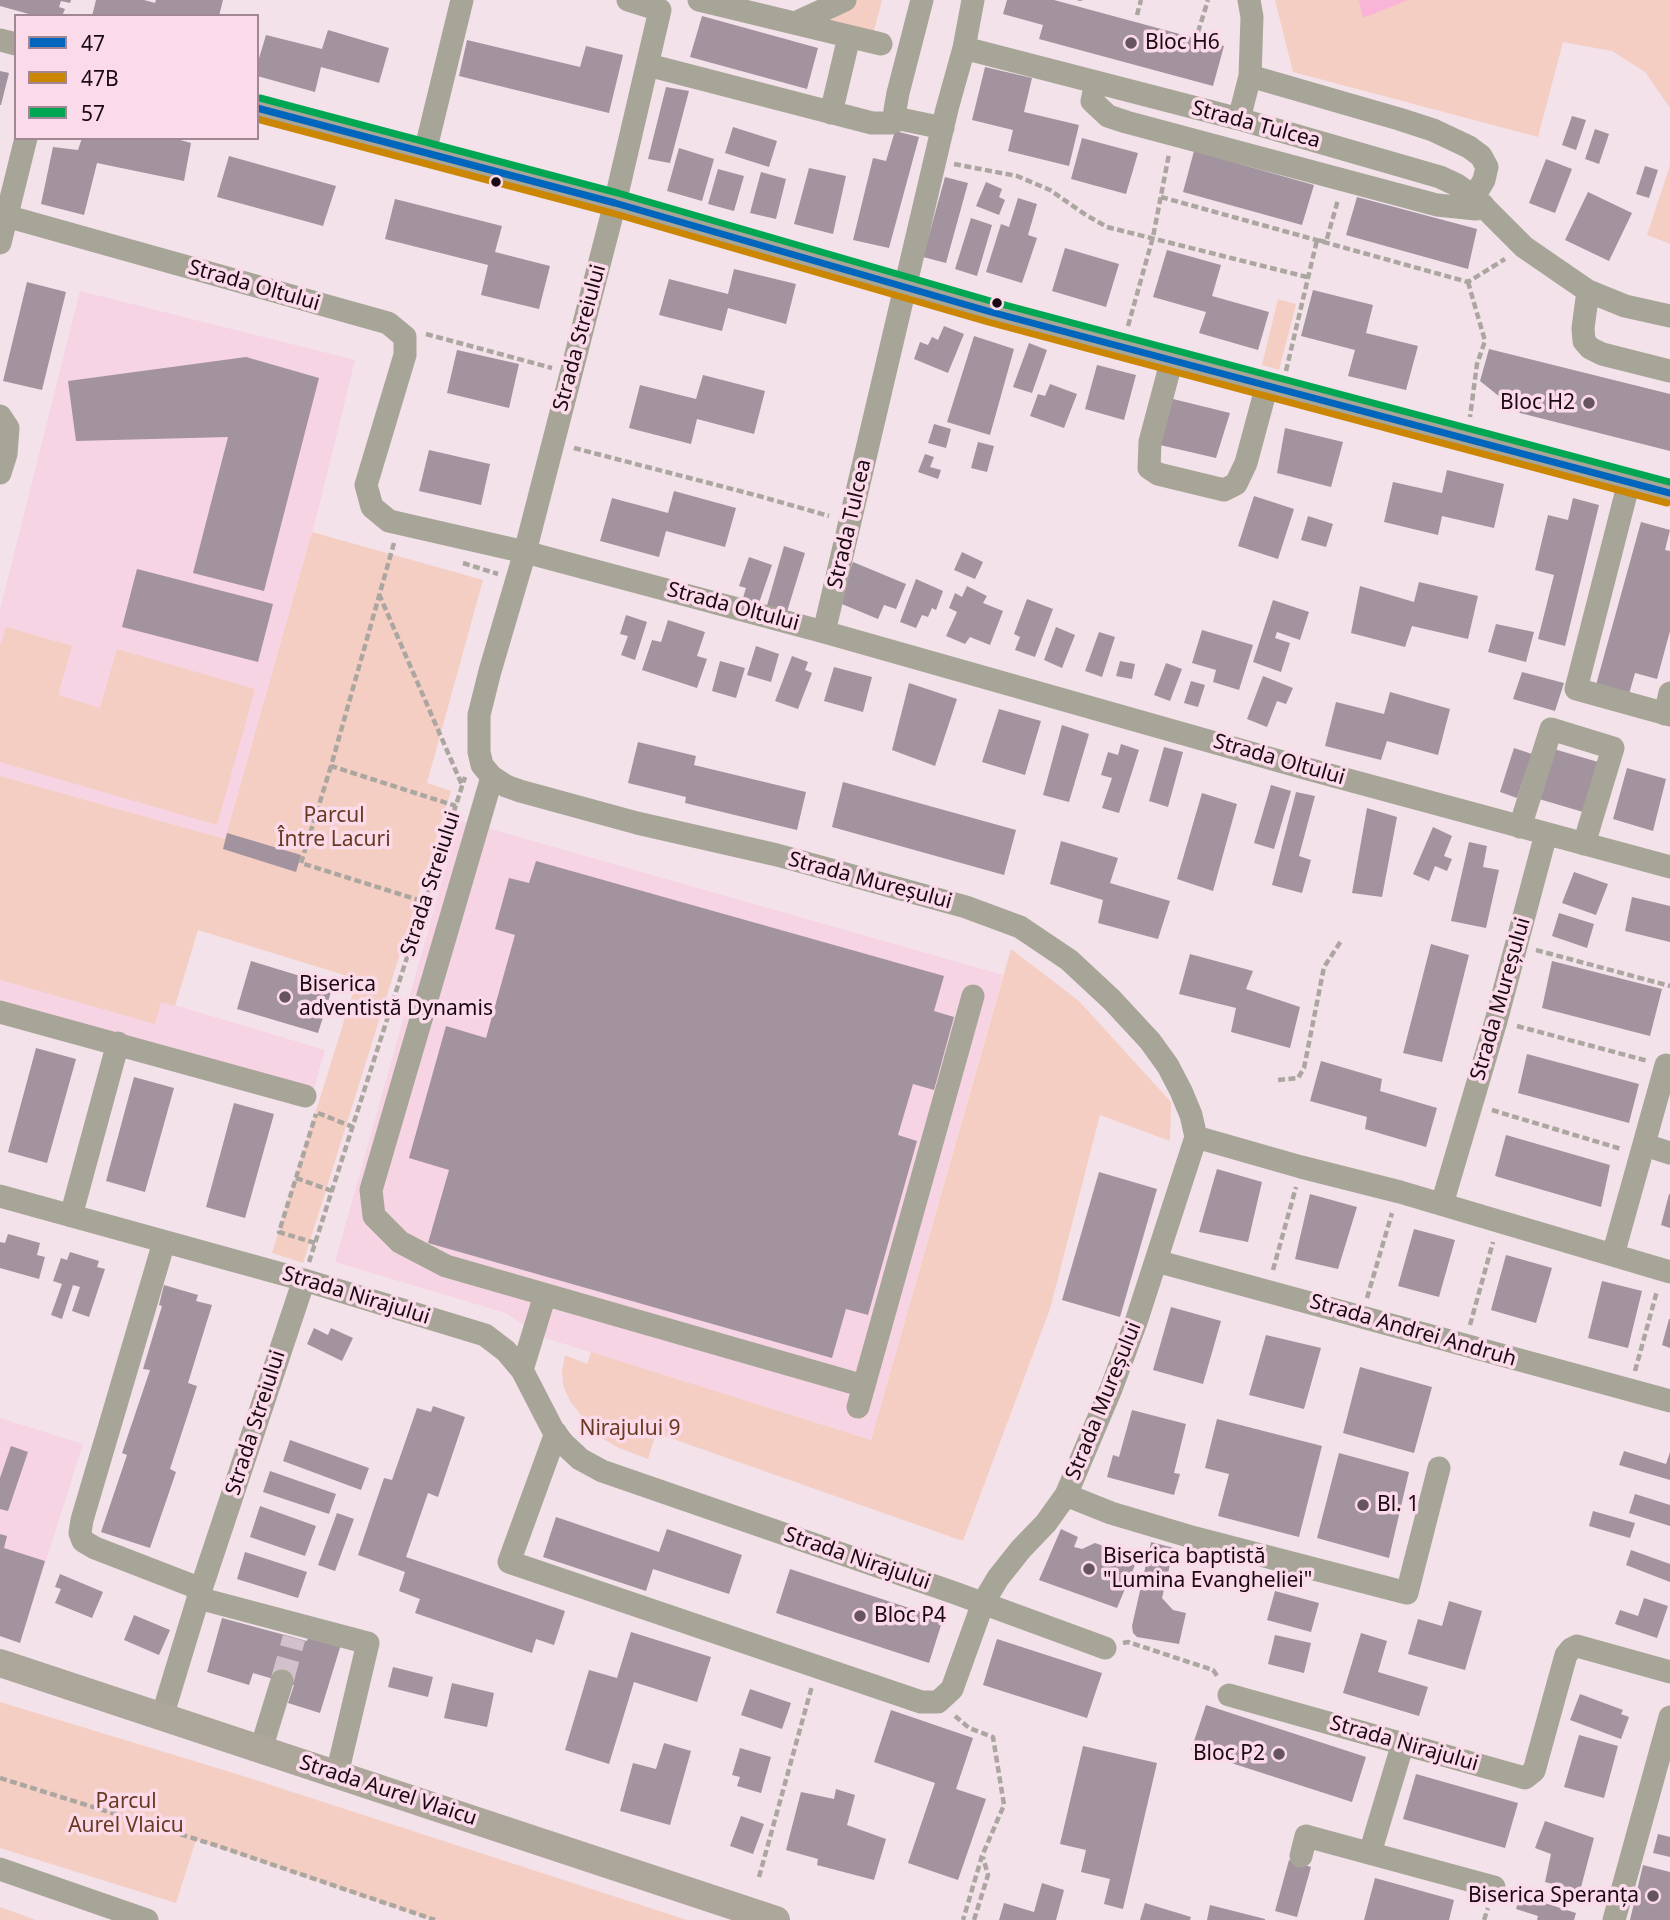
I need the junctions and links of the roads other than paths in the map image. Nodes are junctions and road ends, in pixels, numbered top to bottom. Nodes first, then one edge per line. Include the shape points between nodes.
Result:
1 (463, 0) edge
2 (628, 0) edge
3 (698, 0) edge
4 (845, 0) edge
5 (922, 0) edge
6 (973, 0) edge
7 (1249, 0) edge
8 (795, 23) junction
9 (849, 37) junction
10 (881, 44) dead end
11 (964, 47) junction
12 (648, 65) junction
13 (1250, 76) junction
14 (1096, 83) junction
15 (259, 109) edge
16 (831, 113) junction
17 (900, 119) junction
18 (1239, 119) junction
19 (943, 128) junction
20 (1305, 138) junction
21 (25, 140) edge
22 (425, 152) junction
23 (1298, 167) junction
24 (1478, 201) junction
25 (615, 203) junction
26 (6, 216) junction
27 (0, 243) edge
28 (906, 288) junction
29 (1588, 291) junction
30 (1670, 316) edge
31 (1172, 359) junction
32 (1670, 371) edge
33 (1274, 387) junction
34 (0, 416) edge
35 (0, 473) edge
36 (1629, 482) junction
37 (1670, 493) edge
38 (525, 552) junction
39 (824, 632) junction
40 (1668, 707) edge
41 (492, 777) junction
42 (1520, 827) junction
43 (1546, 834) junction
44 (1584, 844) junction
45 (1670, 867) edge
46 (973, 996) dead end
47 (0, 1012) edge
48 (118, 1043) junction
49 (1666, 1065) road end
50 (305, 1096) dead end
51 (1196, 1137) junction
52 (1644, 1150) junction
53 (1670, 1153) edge
54 (0, 1196) edge
55 (1442, 1204) junction
56 (71, 1216) junction
57 (164, 1242) junction
58 (1613, 1255) junction
59 (1156, 1261) junction
60 (1666, 1271) edge
61 (304, 1280) junction
62 (545, 1294) junction
63 (522, 1370) junction
64 (1670, 1401) edge
65 (556, 1433) junction
66 (1439, 1468) dead end
67 (1066, 1495) junction
68 (200, 1593) junction
69 (983, 1603) junction
70 (1105, 1648) road end
71 (0, 1663) edge
72 (1670, 1672) edge
73 (282, 1681) tunnel mouth
74 (1229, 1695) road end
75 (162, 1717) junction
76 (1670, 1717) edge
77 (1403, 1743) junction
78 (261, 1749) junction
79 (338, 1774) junction
80 (1370, 1853) junction
81 (1301, 1856) dead end
82 (0, 1869) edge
83 (1494, 1887) dead end
84 (147, 1920) edge
85 (776, 1920) edge
86 (1614, 1920) edge

1 - 22 street
2 - 12 street, Strada Streiului via 660,9
3 - 8 street
4 - 8 street
5 - 17 street via 898,93 895,110
6 - 11 street, Strada Tulcea
7 - 13 street
8 - 9 street
9 - 10 street
9 - 16 street
11 - 14 street, Strada Tulcea
11 - 19 street, Strada Tulcea
12 - 16 street
12 - 25 street, Strada Streiului
13 - 18 street
13 - 24 street via 1410,123 1469,147 1487,167
14 - 18 street, Strada Tulcea
14 - 23 street via 1093,101 1108,116
15 - 22 street
16 - 17 street via 872,123
17 - 19 street
18 - 20 street, Strada Tulcea
19 - 28 street, Strada Tulcea
20 - 23 street
20 - 24 street, Strada Tulcea via 1421,170 1457,185
21 - 26 street
22 - 25 street
23 - 24 street via 1437,205 1476,209
24 - 29 street, Strada Tulcea via 1524,247
25 - 28 street
25 - 38 street, Strada Streiului
26 - 27 street
26 - 38 street, Strada Oltului via 388,323 405,337 405,355 366,485 372,508 390,521
28 - 31 street
28 - 39 street, Strada Tulcea
29 - 30 street, Strada Tulcea via 1625,306
29 - 32 street via 1583,328 1590,348
31 - 33 street
31 - 33 street via 1150,442 1149,468 1158,474 1224,490 1236,484
33 - 36 street
34 - 35 street via 8,428
36 - 37 street
36 - 40 street via 1576,689
38 - 39 street, Strada Oltului
38 - 41 street, Strada Streiului via 479,715 478,752
39 - 42 street, Strada Oltului
41 - 51 street, Strada Mureșului via 520,791 817,866 966,907 1020,927 1069,960 1150,1041 1181,1091
41 - 62 street via 370,1190 374,1216 400,1242 446,1266
42 - 43 street, Strada Oltului
42 - 44 street via 1551,729 1613,748
43 - 44 street, Strada Oltului
43 - 55 street, Strada Mureșului
44 - 45 street, Strada Oltului
46 - 62 street via 861,1396
47 - 48 street
48 - 50 street
48 - 56 street
49 - 52 street
51 - 55 street
51 - 59 street, Strada Mureșului
52 - 53 street
52 - 58 street
54 - 56 street, Strada Nirajului
55 - 58 street
56 - 57 street, Strada Nirajului
57 - 61 street, Strada Nirajului
57 - 68 street via 80,1533 83,1541 95,1548
58 - 60 street
59 - 64 street, Strada Andrei Andruh
59 - 67 street, Strada Mureșului via 1111,1389
61 - 63 street, Strada Nirajului via 485,1335
61 - 68 street, Strada Streiului
62 - 63 street
63 - 65 street, Strada Nirajului
65 - 69 street, Strada Nirajului via 580,1459 602,1471
65 - 69 street, Strada Mureșului via 509,1562 921,1702 938,1702 952,1689
66 - 67 street via 1407,1593 1195,1538
67 - 69 street, Strada Mureșului
68 - 75 street, Strada Streiului
68 - 79 street via 296,1630 369,1643
69 - 70 street, Strada Nirajului
71 - 75 main road, Strada Aurel Vlaicu
72 - 77 street, Strada Nirajului via 1577,1646 1571,1649 1534,1771 1525,1778
73 - 78 street
74 - 77 street, Strada Nirajului
75 - 78 main road, Strada Aurel Vlaicu
76 - 86 street
77 - 80 street
78 - 79 main road, Strada Aurel Vlaicu
79 - 85 main road, Strada Aurel Vlaicu
80 - 81 street via 1306,1836
80 - 83 street
82 - 84 street

